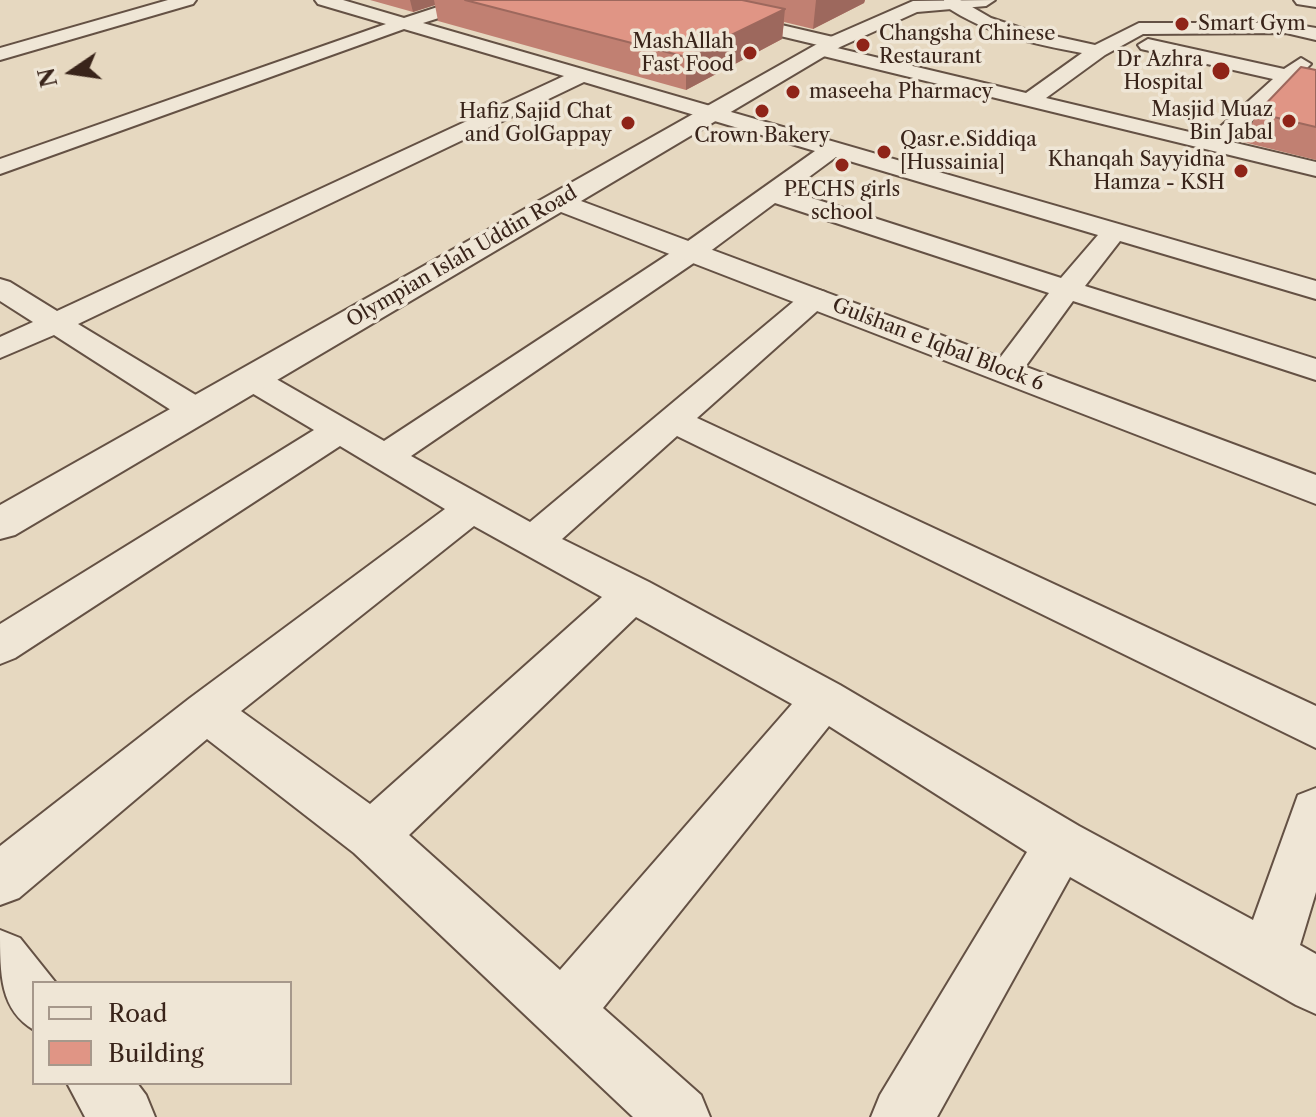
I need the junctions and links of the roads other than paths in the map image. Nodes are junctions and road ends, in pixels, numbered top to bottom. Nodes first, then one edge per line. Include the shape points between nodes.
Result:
1 (187, 0) edge
2 (324, 0) edge
3 (477, 0) edge
4 (652, 0) edge
5 (986, 0) edge
6 (1303, 0) edge
7 (930, 2) edge
8 (1316, 2) edge
9 (402, 24) junction
10 (1316, 34) edge
11 (1121, 38) junction
12 (828, 47) junction
13 (1098, 51) junction
14 (1316, 51) edge
15 (0, 54) edge
16 (581, 76) junction
17 (1286, 76) junction
18 (1029, 100) junction
19 (712, 113) junction
20 (1227, 133) dead end
21 (832, 149) junction
22 (0, 167) edge
23 (1316, 169) edge
24 (770, 193) junction
25 (559, 202) junction
26 (1114, 232) junction
27 (691, 252) junction
28 (0, 288) edge
29 (1067, 289) junction
30 (1316, 290) edge
31 (815, 298) junction
32 (58, 323) junction
33 (0, 349) edge
34 (1316, 370) edge
35 (1006, 371) junction
36 (252, 379) junction
37 (197, 411) junction
38 (675, 421) junction
39 (338, 431) junction
40 (386, 456) junction
41 (1316, 490) edge
42 (472, 508) junction
43 (0, 524) edge
44 (535, 540) junction
45 (634, 593) junction
46 (0, 646) edge
47 (824, 699) junction
48 (206, 712) junction
49 (1316, 728) edge
50 (1316, 812) edge
51 (372, 836) junction
52 (1061, 844) junction
53 (0, 879) edge
54 (1268, 956) junction
55 (1316, 985) edge
56 (563, 1011) junction
57 (100, 1085) edge
58 (124, 1117) edge
59 (679, 1117) edge
60 (902, 1117) edge

1 - 15 street
2 - 9 street
3 - 9 street
4 - 12 street
5 - 7 street, Olympian Islah Uddin Road
6 - 8 street
7 - 12 street, Olympian Islah Uddin Road
7 - 13 street via 997,29
9 - 16 street
9 - 22 street
10 - 11 street via 1286,28 1146,29
11 - 13 street
11 - 17 street
12 - 18 street
12 - 19 street, Olympian Islah Uddin Road
13 - 18 street
14 - 17 street
16 - 19 street
16 - 32 street
17 - 20 street
18 - 23 street
19 - 21 street
19 - 25 street, Olympian Islah Uddin Road
21 - 24 street
21 - 26 street
24 - 27 street
24 - 29 street
25 - 27 street, Gulshan e Iqbal Block 6
25 - 36 street, Olympian Islah Uddin Road
26 - 29 street
26 - 30 street
27 - 31 street, Gulshan e Iqbal Block 6
27 - 40 street
28 - 32 street
29 - 34 street
29 - 35 street
31 - 35 street, Gulshan e Iqbal Block 6
31 - 38 street
32 - 33 street
32 - 37 street
35 - 41 street, Gulshan e Iqbal Block 6
36 - 37 street, Olympian Islah Uddin Road
36 - 39 street
37 - 43 street, Olympian Islah Uddin Road
38 - 44 street
38 - 49 street
39 - 40 street
39 - 46 street
40 - 42 street
42 - 44 street
42 - 48 street
44 - 45 street
45 - 47 street
45 - 51 street
47 - 52 street
47 - 56 street
48 - 51 street
48 - 53 street
50 - 54 street
51 - 56 street
52 - 54 street
52 - 60 street
54 - 55 street
56 - 59 street
57 - 58 street

